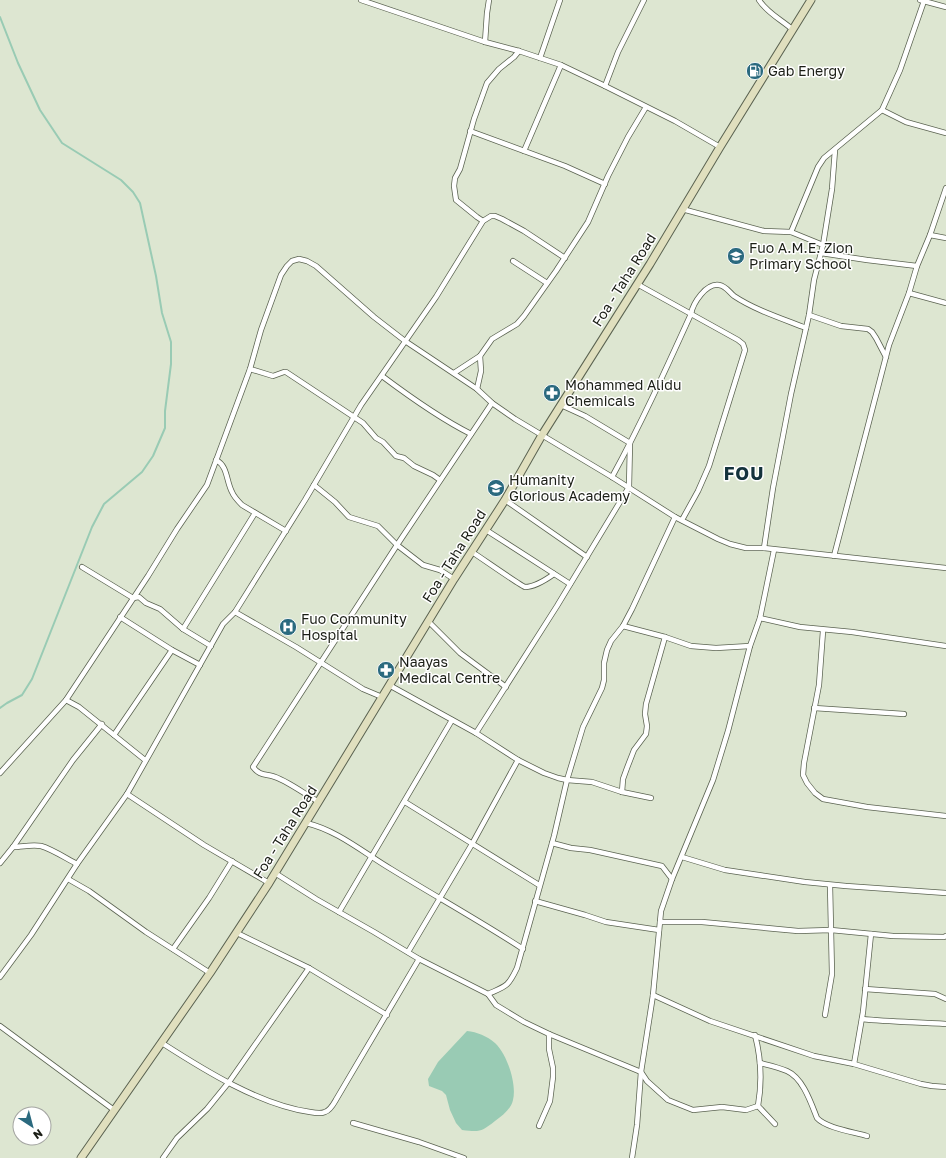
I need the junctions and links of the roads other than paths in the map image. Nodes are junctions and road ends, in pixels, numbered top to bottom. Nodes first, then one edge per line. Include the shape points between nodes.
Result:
1 (361, 0) edge
2 (489, 0) edge
3 (560, 0) edge
4 (644, 0) edge
5 (759, 0) edge
6 (811, 0) edge
7 (922, 1) edge
8 (373, 2) edge
9 (946, 7) edge
10 (793, 30) junction
11 (485, 42) junction
12 (519, 51) junction
13 (540, 58) junction
14 (561, 65) junction
15 (605, 86) junction
16 (646, 107) junction
17 (882, 110) junction
18 (470, 131) junction
19 (946, 133) edge
20 (720, 147) junction
21 (834, 150) junction
22 (524, 151) junction
23 (605, 184) junction
24 (946, 188) edge
25 (682, 209) junction
26 (483, 221) junction
27 (791, 232) junction
28 (930, 235) junction
29 (946, 238) edge
30 (822, 245) junction
31 (821, 253) junction
32 (565, 258) junction
33 (513, 261) dead end
34 (917, 266) junction
35 (547, 283) junction
36 (637, 284) junction
37 (909, 292) junction
38 (946, 303) edge
39 (691, 314) junction
40 (809, 315) junction
41 (806, 328) junction
42 (405, 341) junction
43 (480, 356) junction
44 (886, 357) junction
45 (250, 369) junction
46 (454, 373) junction
47 (382, 376) junction
48 (477, 389) junction
49 (492, 403) junction
50 (561, 405) junction
51 (355, 417) junction
52 (471, 434) junction
53 (542, 435) junction
54 (630, 443) junction
55 (216, 460) junction
56 (612, 477) junction
57 (440, 480) junction
58 (314, 485) junction
59 (629, 487) junction
60 (505, 500) junction
61 (255, 512) junction
62 (676, 516) junction
63 (682, 520) junction
64 (486, 530) junction
65 (286, 531) junction
66 (397, 545) junction
67 (764, 548) junction
68 (774, 550) junction
69 (472, 552) junction
70 (834, 556) junction
71 (586, 557) junction
72 (82, 567) dead end
73 (946, 568) edge
74 (554, 574) junction
75 (454, 579) junction
76 (570, 584) junction
77 (133, 598) junction
78 (235, 612) junction
79 (120, 617) junction
80 (760, 618) junction
81 (429, 622) junction
82 (623, 626) junction
83 (183, 629) junction
84 (823, 630) junction
85 (666, 637) junction
86 (211, 646) junction
87 (750, 646) junction
88 (946, 646) edge
89 (172, 650) junction
90 (320, 662) junction
91 (200, 665) junction
92 (389, 685) junction
93 (506, 687) junction
94 (382, 697) junction
95 (66, 700) junction
96 (814, 708) junction
97 (904, 714) dead end
98 (452, 720) junction
99 (102, 724) junction
100 (476, 733) junction
101 (114, 735) junction
102 (145, 760) junction
103 (518, 760) junction
104 (0, 773) edge
105 (567, 780) junction
106 (622, 792) junction
107 (127, 794) junction
108 (651, 798) dead end
109 (319, 802) junction
110 (405, 802) junction
111 (946, 816) edge
112 (306, 823) junction
113 (552, 843) junction
114 (472, 844) junction
115 (13, 847) junction
116 (682, 857) junction
117 (372, 858) junction
118 (232, 861) junction
119 (0, 863) edge
120 (77, 864) junction
121 (275, 873) junction
122 (68, 879) junction
123 (672, 879) junction
124 (269, 883) junction
125 (539, 885) junction
126 (830, 885) junction
127 (946, 893) edge
128 (440, 899) junction
129 (535, 901) junction
130 (339, 912) junction
131 (660, 922) junction
132 (659, 930) junction
133 (831, 930) junction
134 (237, 932) junction
135 (871, 934) junction
136 (946, 936) edge
137 (174, 949) junction
138 (523, 949) junction
139 (408, 952) junction
140 (419, 959) junction
141 (309, 968) junction
142 (210, 973) junction
143 (0, 977) edge
144 (866, 988) junction
145 (488, 994) junction
146 (653, 995) junction
147 (946, 1000) edge
148 (387, 1015) junction
149 (825, 1015) dead end
150 (862, 1019) junction
151 (946, 1024) edge
152 (0, 1026) edge
153 (549, 1034) junction
154 (754, 1035) junction
155 (162, 1043) junction
156 (760, 1063) junction
157 (854, 1064) junction
158 (641, 1072) junction
159 (229, 1082) junction
160 (946, 1086) edge
161 (758, 1106) junction
162 (114, 1110) junction
163 (353, 1123) dead end
164 (775, 1124) dead end
165 (539, 1126) dead end
166 (867, 1136) dead end
167 (81, 1158) edge
168 (163, 1158) edge
169 (464, 1158) edge
170 (632, 1158) edge

1 - 8 street
2 - 11 street
3 - 13 street
4 - 15 street via 618,52
5 - 10 street
6 - 10 street, Foa - Taha Road
7 - 9 street
7 - 17 street via 900,70
8 - 11 street
10 - 20 street, Foa - Taha Road
11 - 12 street
12 - 13 street
12 - 18 street via 487,83
13 - 14 street
14 - 15 street
14 - 22 street
15 - 16 street
16 - 20 street
16 - 23 street
17 - 19 street via 906,122
17 - 21 street
18 - 22 street
18 - 26 street via 454,194 456,200
20 - 25 street, Foa - Taha Road
21 - 27 street via 818,167
21 - 30 street via 832,189
22 - 23 street
23 - 32 street via 588,222
24 - 28 street
25 - 27 street via 764,231
25 - 36 street, Foa - Taha Road
26 - 32 street via 491,216 502,219
26 - 42 street
27 - 30 street
28 - 29 street
28 - 34 street
30 - 31 street
31 - 34 street
31 - 40 street
32 - 35 street
33 - 35 street
34 - 37 street
35 - 43 street via 517,324 492,339
36 - 39 street
36 - 50 street, Foa - Taha Road
37 - 38 street
37 - 44 street
39 - 41 street via 696,300 709,288 720,285 743,301
39 - 54 street
39 - 63 street via 738,340 745,350 709,466
40 - 41 street
40 - 44 street via 841,326 868,329
41 - 67 street
42 - 45 street via 316,266 299,259 292,261 281,275
42 - 46 street
42 - 47 street
43 - 46 street
43 - 48 street via 481,371
44 - 70 street
45 - 51 street via 273,376 286,372
45 - 55 street
46 - 48 street
47 - 51 street
47 - 52 street via 429,410
48 - 49 street
49 - 52 street
49 - 53 street
50 - 53 street, Foa - Taha Road
50 - 54 street
51 - 57 street via 396,456 404,458
51 - 58 street
52 - 57 street
53 - 56 street
53 - 60 street, Foa - Taha Road
54 - 56 street
54 - 59 street
55 - 61 street via 223,466 232,493 242,505
55 - 77 street via 207,486
56 - 59 street
57 - 66 street
58 - 65 street
58 - 66 street via 336,502 348,517 375,524
59 - 62 street
59 - 71 street
60 - 64 street, Foa - Taha Road
60 - 71 street
61 - 65 street
61 - 83 street
62 - 63 street
62 - 82 street
63 - 67 street via 730,544 746,548
64 - 69 street, Foa - Taha Road
64 - 74 street
65 - 78 street
66 - 75 street via 423,565 440,570
66 - 90 street
67 - 68 street
68 - 70 street
68 - 80 street
69 - 74 street via 525,587
69 - 75 street, Foa - Taha Road
70 - 73 street
71 - 76 street
72 - 77 street
74 - 76 street
75 - 81 street, Foa - Taha Road
76 - 93 street
77 - 79 street
77 - 83 street via 139,597 160,610
78 - 86 street via 223,624
78 - 90 street
79 - 89 street
79 - 95 street
80 - 84 street
80 - 87 street
81 - 92 street, Foa - Taha Road
81 - 93 street via 460,653
82 - 85 street
82 - 105 street via 607,650 602,688 583,727
83 - 86 street
84 - 88 street
84 - 96 street via 819,685
85 - 87 street via 691,646
85 - 106 street via 646,704 646,734 634,750 623,779
86 - 91 street
87 - 116 street via 713,780
89 - 91 street
89 - 101 street
90 - 94 street via 363,689
90 - 109 street via 253,768 258,773 281,779
91 - 102 street
92 - 94 street, Foa - Taha Road
92 - 98 street
93 - 100 street
94 - 109 street, Foa - Taha Road
95 - 99 street
95 - 104 street
96 - 97 street
96 - 111 street via 803,775 815,793 823,799
98 - 100 street
98 - 110 street
99 - 101 street
99 - 115 street via 72,760
100 - 103 street
101 - 102 street
102 - 107 street
103 - 105 street via 544,773
103 - 114 street
105 - 106 street via 592,782
105 - 113 street
106 - 108 street
107 - 118 street
107 - 120 street
109 - 112 street, Foa - Taha Road
110 - 114 street
110 - 117 street
112 - 117 street via 320,826 350,842
112 - 121 street, Foa - Taha Road
113 - 123 street via 662,866
113 - 125 street
114 - 125 street
114 - 128 street
115 - 119 street
115 - 120 street via 40,846
116 - 123 street
116 - 126 street via 725,870
117 - 128 street
117 - 130 street
118 - 124 street
118 - 137 street
120 - 122 street
121 - 124 street, Foa - Taha Road
121 - 130 street
122 - 137 street
122 - 143 street
123 - 131 street
124 - 134 street, Foa - Taha Road
125 - 129 street
126 - 127 street
126 - 133 street
128 - 138 street
128 - 139 street
129 - 132 street via 606,922
129 - 138 street
130 - 139 street
131 - 132 street
131 - 133 street via 702,922 798,932
132 - 146 street
133 - 135 street
133 - 149 street via 832,974
134 - 141 street
134 - 142 street, Foa - Taha Road
135 - 136 street via 944,938
135 - 144 street
137 - 142 street
138 - 145 street via 511,981
139 - 140 street
140 - 145 street
140 - 148 street
141 - 148 street
141 - 159 street
142 - 155 street, Foa - Taha Road
144 - 147 street via 936,994
144 - 150 street
145 - 153 street via 496,1005 506,1012
146 - 154 street via 710,1021
146 - 158 street
148 - 159 street via 330,1109 325,1112 301,1111 263,1098
150 - 151 street
150 - 157 street
152 - 162 street
153 - 158 street
153 - 165 street via 553,1077 550,1101
154 - 156 street
154 - 157 street via 814,1056
155 - 159 street via 194,1064
155 - 162 street, Foa - Taha Road
156 - 161 street
156 - 166 street via 789,1071 803,1087 820,1122
157 - 160 street via 921,1084
158 - 161 street via 668,1100 693,1110 722,1107 746,1110
158 - 170 street
159 - 168 street via 207,1109 177,1138
161 - 164 street
162 - 167 street, Foa - Taha Road
163 - 169 street

